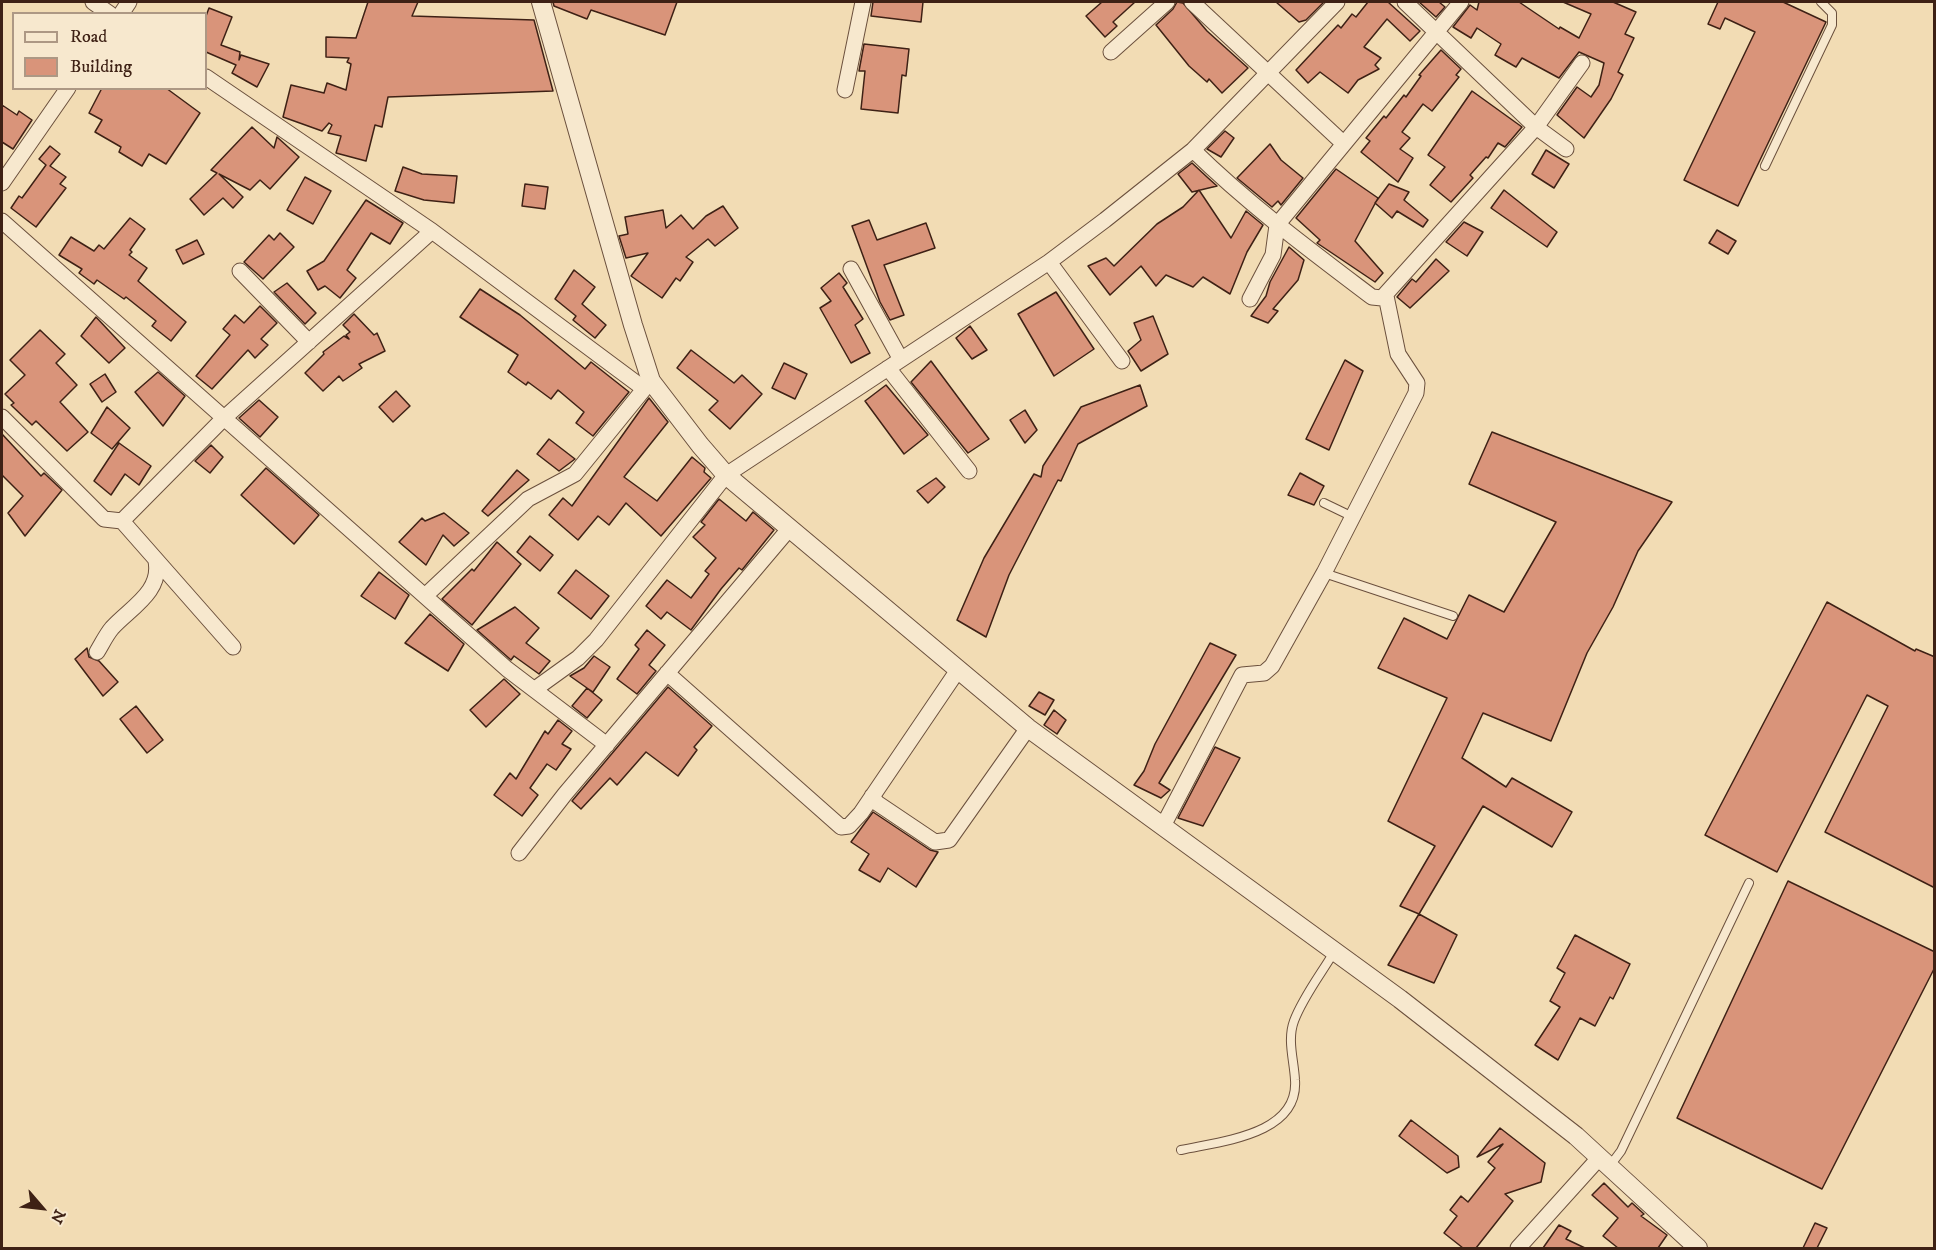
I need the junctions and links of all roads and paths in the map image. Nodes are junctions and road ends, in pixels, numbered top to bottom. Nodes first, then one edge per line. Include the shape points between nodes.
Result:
1 (93, 2) edge
2 (541, 2) edge
3 (863, 2) edge
4 (1167, 2) edge
5 (1192, 2) edge
6 (1337, 2) edge
7 (1405, 2) edge
8 (1461, 2) edge
9 (1821, 2) edge
10 (107, 12) edge
11 (1436, 30) junction
12 (1111, 52) dead end
13 (1582, 63) dead end
14 (1270, 72) junction
15 (207, 78) edge
16 (67, 90) edge
17 (844, 90) dead end
18 (1536, 128) junction
19 (1343, 142) junction
20 (1566, 149) dead end
21 (1193, 150) junction
22 (1765, 166) dead end
23 (2, 183) edge
24 (2, 221) edge
25 (1277, 225) junction
26 (432, 231) junction
27 (1049, 262) junction
28 (851, 269) dead end
29 (240, 271) dead end
30 (1386, 296) junction
31 (1250, 299) dead end
32 (309, 342) junction
33 (1122, 361) dead end
34 (894, 363) junction
35 (647, 385) junction
36 (2, 417) edge
37 (223, 419) junction
38 (969, 471) dead end
39 (726, 475) junction
40 (1324, 503) dead end
41 (1353, 517) junction
42 (122, 521) junction
43 (789, 529) junction
44 (156, 561) junction
45 (1324, 573) junction
46 (425, 596) junction
47 (1453, 616) dead end
48 (233, 647) dead end
49 (97, 652) dead end
50 (958, 670) junction
51 (667, 673) junction
52 (535, 689) junction
53 (1028, 728) junction
54 (607, 745) junction
55 (872, 795) junction
56 (1163, 826) junction
57 (519, 853) dead end
58 (1749, 883) dead end
59 (1335, 951) junction
60 (1181, 1150) dead end
61 (1604, 1162) junction
62 (1518, 1248) edge
63 (1698, 1248) edge

1 - 10 street
2 - 35 street
3 - 17 street
4 - 12 street
5 - 14 street
6 - 14 street
7 - 11 street
8 - 11 street
9 - 22 lane via 1832,13 1832,25
11 - 18 street
11 - 19 street
13 - 18 street
14 - 19 street
14 - 21 street
15 - 26 street
16 - 23 street
18 - 20 street
18 - 30 street
19 - 25 street
21 - 25 street
21 - 27 street
24 - 37 street
25 - 30 street via 1372,297
25 - 31 street via 1273,255
26 - 32 street
26 - 35 street
27 - 33 street
27 - 34 street
28 - 34 street
29 - 32 street
30 - 41 street via 1400,360 1418,389
32 - 37 street
34 - 38 street
34 - 39 street
35 - 39 street
35 - 46 street via 575,474 528,499
36 - 42 street via 104,519
37 - 42 street
37 - 46 street
39 - 43 street
39 - 52 street via 596,640
40 - 41 lane
41 - 45 street
42 - 44 street
43 - 50 street
43 - 51 street
44 - 48 street
44 - 49 street via 157,579 152,589 110,630
45 - 47 lane
45 - 56 street via 1270,669 1264,673 1243,673 1240,677
46 - 52 street
50 - 53 street
50 - 55 street
51 - 54 street
51 - 55 street via 841,827 849,826
52 - 54 street
53 - 55 street via 949,840 935,842 877,803
53 - 56 street
54 - 57 street
56 - 59 street
58 - 61 lane via 1621,1151
59 - 60 lane via 1294,1021 1290,1043 1296,1094 1288,1112 1255,1133
59 - 61 street via 1521,1092
61 - 62 street
61 - 63 street

